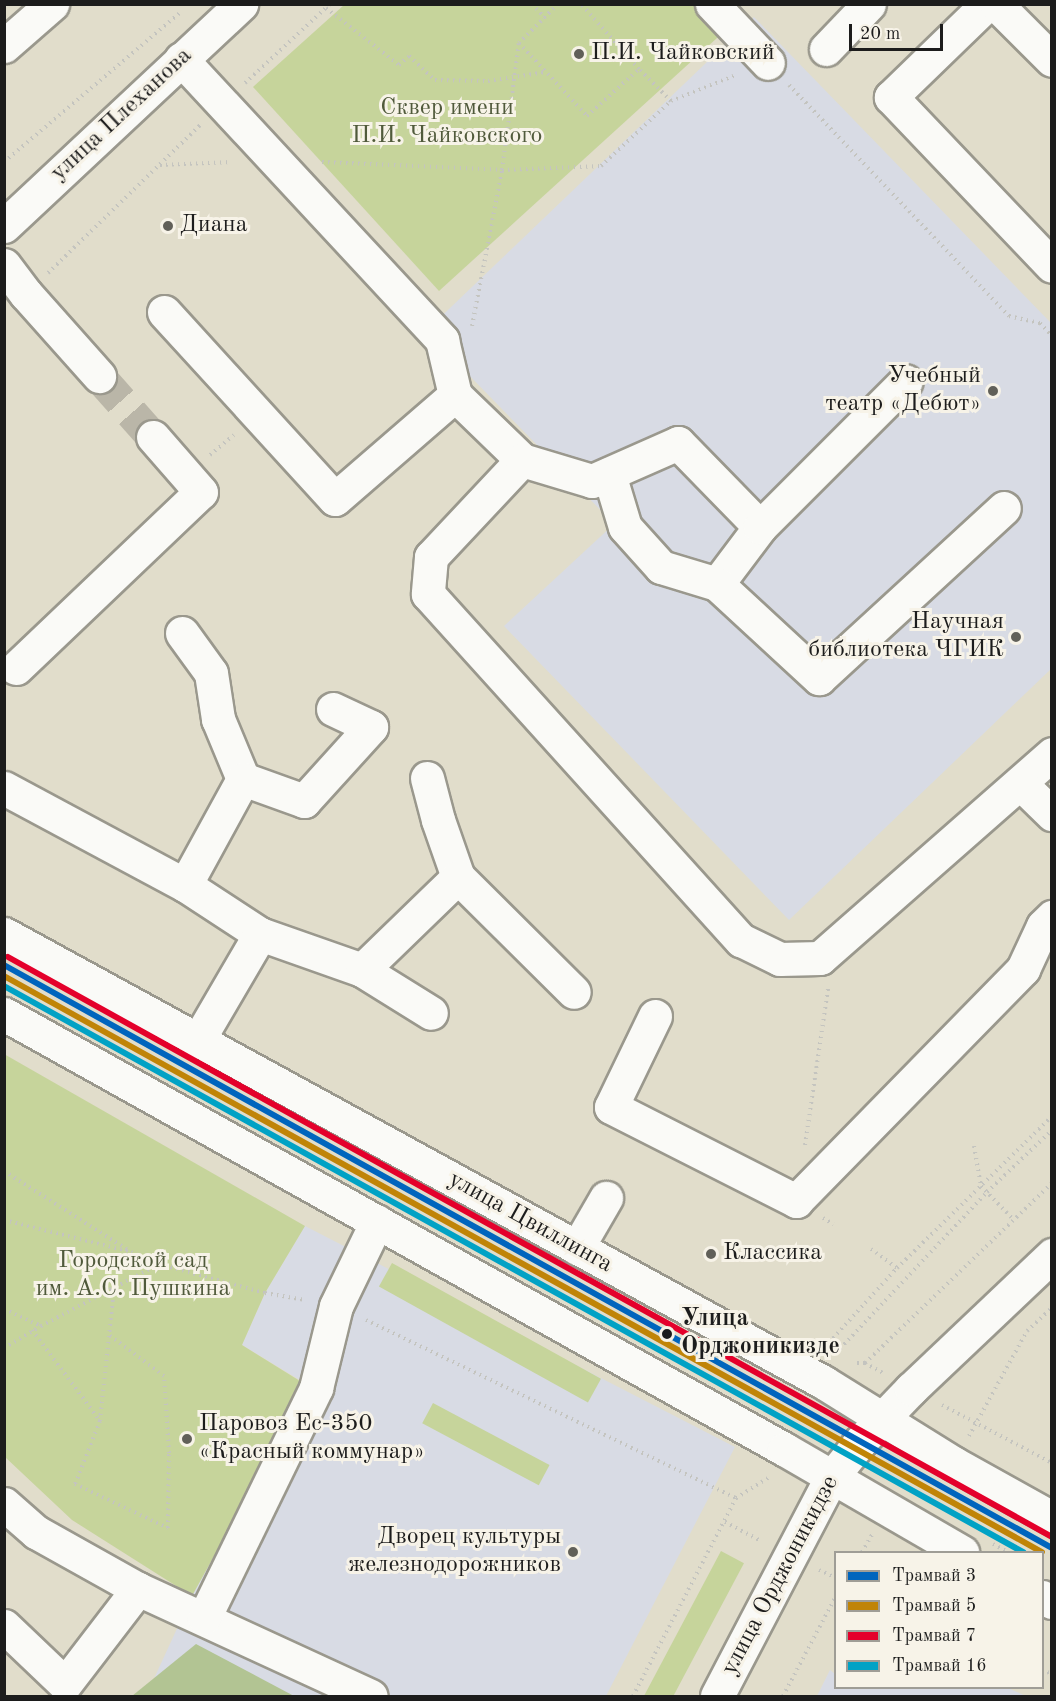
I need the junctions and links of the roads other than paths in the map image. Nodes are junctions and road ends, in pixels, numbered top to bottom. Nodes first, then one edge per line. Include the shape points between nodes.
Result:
1 (52, 4) edge
2 (241, 4) edge
3 (712, 4) edge
4 (869, 4) edge
5 (987, 4) edge
6 (996, 4) edge
7 (4, 46) edge
8 (826, 49) dead end
9 (181, 59) junction
10 (1052, 60) edge
11 (768, 63) road end
12 (4, 226) edge
13 (4, 265) edge
14 (1052, 266) edge
15 (164, 312) dead end
16 (99, 376) tunnel mouth
17 (906, 381) dead end
18 (455, 395) junction
19 (153, 437) tunnel mouth
20 (522, 460) junction
21 (609, 474) junction
22 (1004, 508) dead end
23 (760, 527) junction
24 (717, 584) junction
25 (182, 633) dead end
26 (16, 669) dead end
27 (333, 708) dead end
28 (1052, 754) edge
29 (243, 778) junction
30 (427, 778) dead end
31 (1020, 783) junction
32 (4, 788) edge
33 (1052, 814) edge
34 (458, 877) junction
35 (185, 885) junction
36 (1052, 917) edge
37 (4, 934) edge
38 (260, 934) junction
39 (362, 970) junction
40 (574, 992) dead end
41 (431, 1013) dead end
42 (4, 1014) edge
43 (655, 1016) dead end
44 (197, 1041) junction
45 (606, 1198) dead end
46 (377, 1221) junction
47 (578, 1248) junction
48 (1052, 1255) edge
49 (882, 1420) junction
50 (831, 1478) junction
51 (4, 1504) edge
52 (1052, 1518) edge
53 (960, 1551) edge
54 (138, 1589) junction
55 (204, 1618) junction
56 (4, 1626) edge
57 (371, 1696) edge
58 (717, 1696) edge

1 - 7 main road
2 - 9 main road, улица Плеханова
3 - 11 main road
4 - 8 main road
5 - 14 main road via 891,98
6 - 10 main road
9 - 12 main road, улица Плеханова
9 - 18 main road via 442,340
13 - 16 main road
15 - 18 main road via 335,499
17 - 23 main road
18 - 20 main road
19 - 26 main road via 201,492
20 - 21 main road via 592,481
20 - 31 main road via 431,557 428,594 741,940 780,959 820,958
21 - 23 main road via 678,444
21 - 24 main road via 625,527 661,567
22 - 24 main road via 819,678
23 - 24 main road
25 - 29 main road via 211,673 218,719
27 - 29 main road via 371,727 304,801
28 - 31 main road
29 - 35 main road
30 - 34 main road
31 - 33 main road
32 - 35 main road
34 - 39 main road
34 - 40 main road
35 - 38 main road
36 - 43 main road via 1042,926 1023,969 796,1202 611,1107
37 - 44 main road, улица Цвиллинга
38 - 39 main road
38 - 44 main road
39 - 41 main road
42 - 46 main road
44 - 47 main road, улица Цвиллинга
45 - 47 main road
46 - 50 main road
46 - 55 main road via 336,1306 316,1388
47 - 49 main road, улица Цвиллинга via 823,1382
48 - 49 main road, улица Орджоникидзе
49 - 50 main road, улица Орджоникидзе
49 - 52 main road, улица Цвиллинга
50 - 53 main road
50 - 58 main road, улица Орджоникидзе
51 - 54 main road via 36,1532
54 - 55 main road
54 - 56 main road via 65,1684
55 - 57 main road

